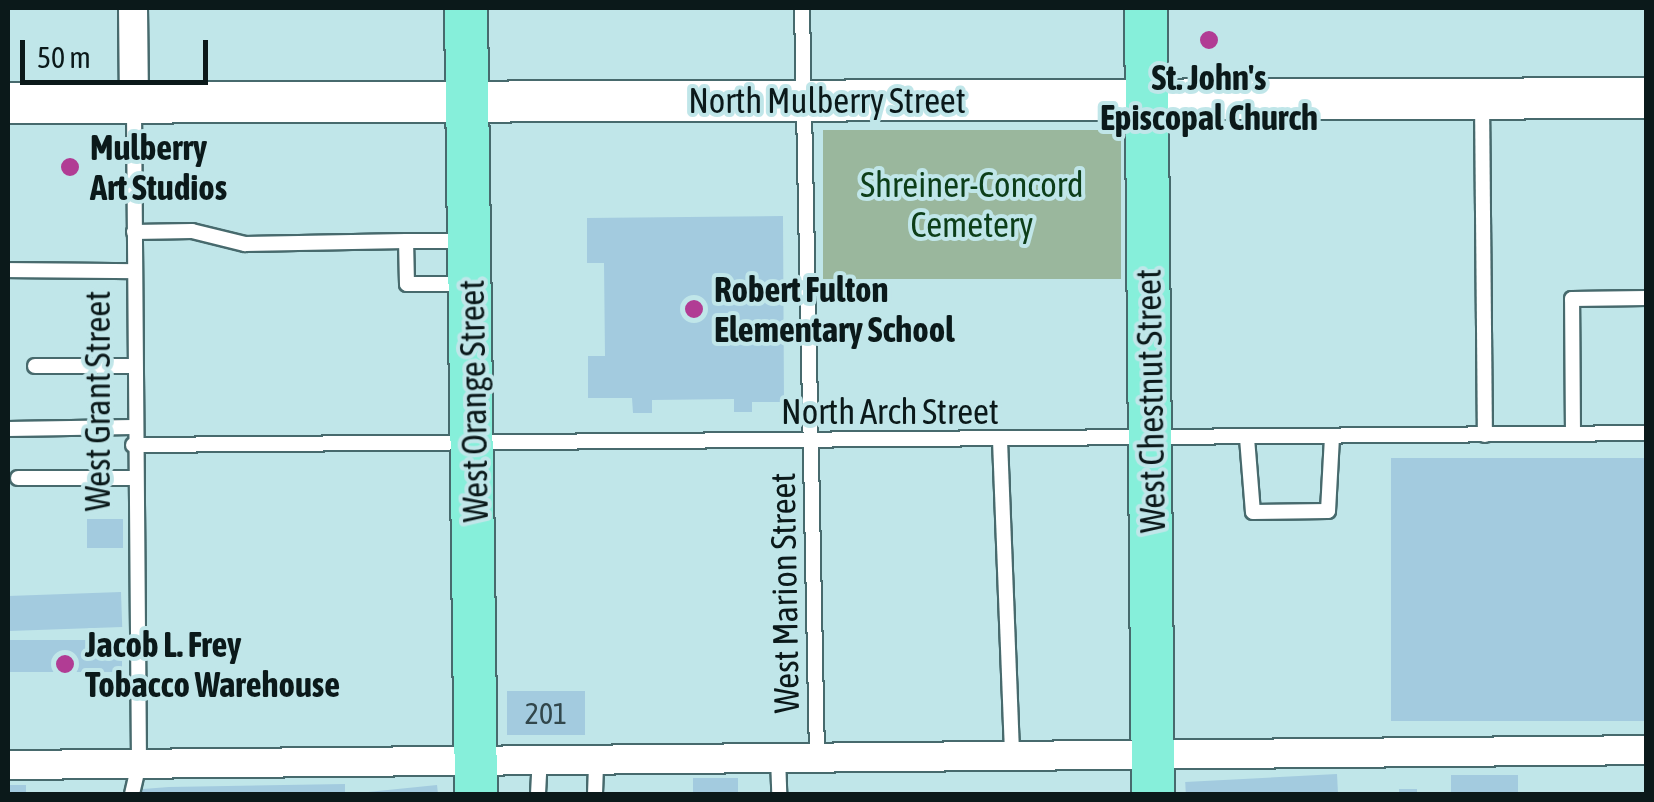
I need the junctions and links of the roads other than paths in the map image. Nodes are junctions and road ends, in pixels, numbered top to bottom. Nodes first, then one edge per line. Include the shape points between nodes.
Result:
1 (132, 8) edge
2 (466, 8) edge
3 (802, 8) edge
4 (1146, 8) edge
5 (1482, 98) junction
6 (1646, 98) edge
7 (804, 100) junction
8 (1147, 100) junction
9 (468, 101) junction
10 (134, 102) junction
11 (8, 104) edge
12 (134, 232) junction
13 (471, 240) junction
14 (406, 241) junction
15 (8, 270) edge
16 (135, 270) junction
17 (472, 284) junction
18 (1646, 298) edge
19 (35, 366) dead end
20 (134, 366) junction
21 (133, 428) junction
22 (8, 429) edge
23 (1646, 433) edge
24 (1573, 434) junction
25 (1485, 435) junction
26 (1332, 437) junction
27 (1247, 438) junction
28 (1000, 440) junction
29 (1150, 440) junction
30 (811, 441) junction
31 (475, 443) junction
32 (134, 445) junction
33 (18, 478) dead end
34 (134, 478) junction
35 (1646, 750) edge
36 (1012, 755) junction
37 (818, 756) junction
38 (778, 757) junction
39 (540, 758) junction
40 (596, 758) junction
41 (139, 763) junction
42 (8, 766) edge
43 (1153, 774) edge
44 (476, 777) edge
45 (132, 794) edge
46 (538, 794) edge
47 (595, 794) edge
48 (779, 794) edge

1 - 10 street, West Grant Street
2 - 9 main road, West Orange Street
3 - 7 lane, West Marion Street
4 - 8 main road, West Chestnut Street
5 - 6 street, North Mulberry Street
5 - 8 street, North Mulberry Street
5 - 25 lane
7 - 8 street, North Mulberry Street
7 - 9 street, North Mulberry Street
7 - 30 lane, West Marion Street
8 - 29 main road, West Chestnut Street
9 - 10 street, North Mulberry Street
9 - 13 main road, West Orange Street
10 - 11 street, North Mulberry Street
10 - 12 lane, West Grant Street
12 - 14 lane via 192,231 245,244
12 - 16 lane, West Grant Street
13 - 14 lane
13 - 17 main road, West Orange Street
14 - 17 lane via 407,284
15 - 16 lane
16 - 20 lane, West Grant Street
17 - 31 main road, West Orange Street
18 - 24 lane via 1572,299
19 - 20 lane
20 - 21 lane, West Grant Street
21 - 22 lane
21 - 32 lane, West Grant Street
23 - 24 lane, North Arch Street
24 - 25 lane, North Arch Street
25 - 26 lane, North Arch Street
26 - 27 lane, North Arch Street
26 - 27 lane via 1328,511 1253,512
27 - 29 lane, North Arch Street
28 - 29 lane, North Arch Street
28 - 30 lane, North Arch Street
28 - 36 lane
29 - 43 main road, West Chestnut Street
30 - 31 lane, North Arch Street
30 - 37 lane, West Marion Street
31 - 32 lane, North Arch Street
31 - 44 main road, West Orange Street
32 - 34 lane, West Grant Street
33 - 34 lane
34 - 41 lane, West Grant Street
35 - 43 street
36 - 37 street
36 - 43 street
37 - 38 street
38 - 40 street
38 - 48 lane
39 - 40 street
39 - 44 street
39 - 46 lane
40 - 47 lane
41 - 42 street
41 - 44 street
41 - 45 lane, West Grant Street

